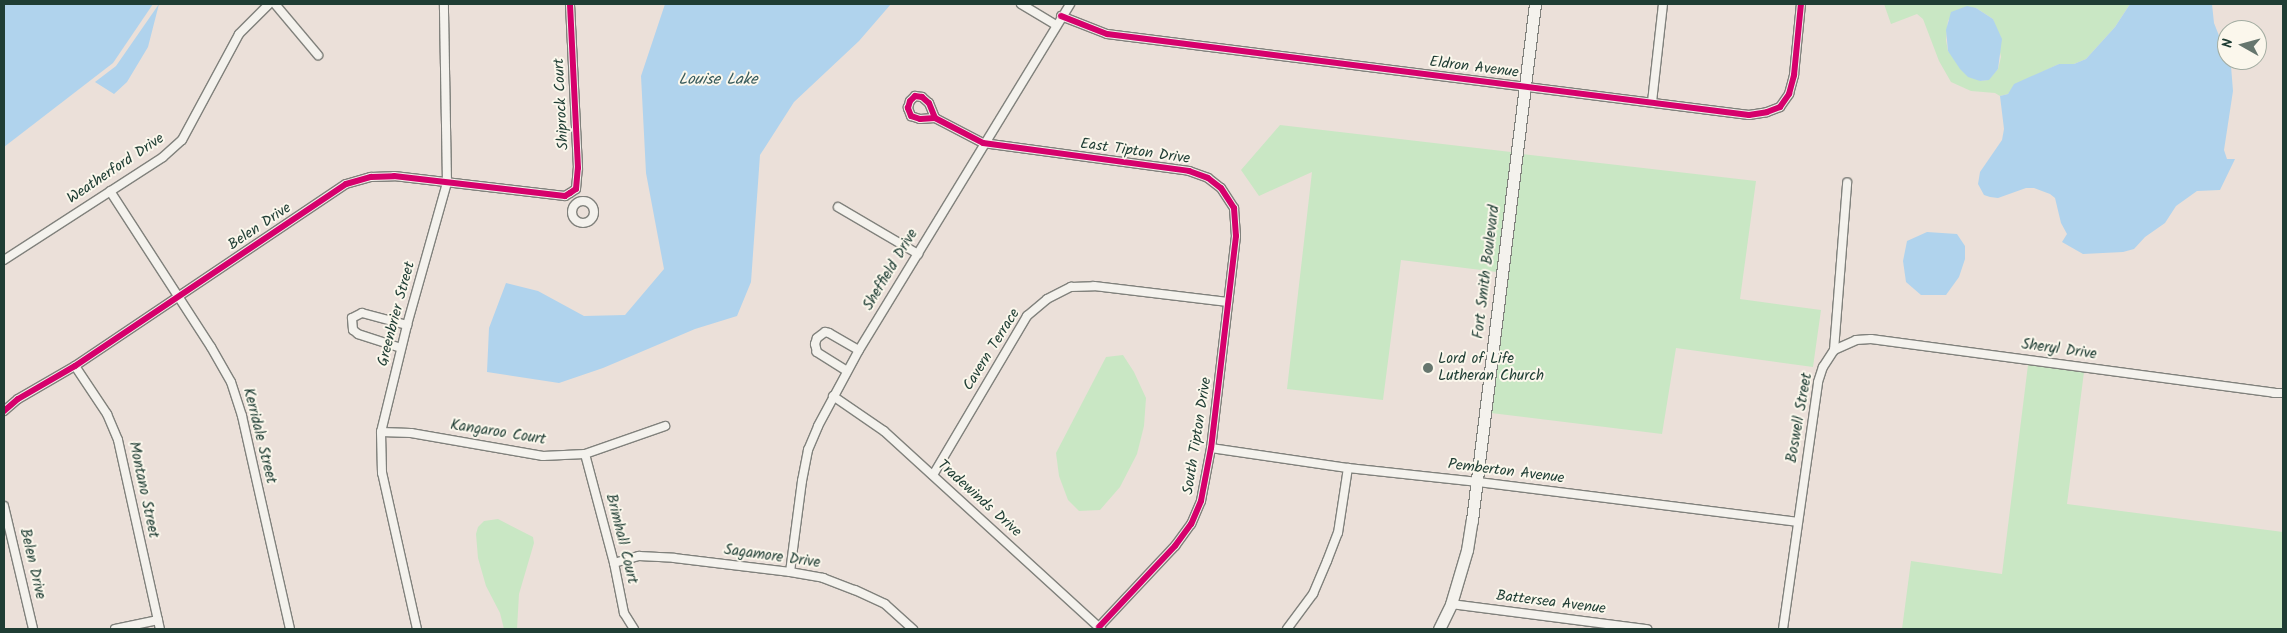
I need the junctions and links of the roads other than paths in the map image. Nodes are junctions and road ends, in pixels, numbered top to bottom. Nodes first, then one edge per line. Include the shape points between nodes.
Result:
1 (269, 4) edge
2 (275, 4) edge
3 (444, 4) edge
4 (570, 4) edge
5 (1021, 4) edge
6 (1535, 4) edge
7 (1663, 4) edge
8 (1801, 4) edge
9 (1068, 5) edge
10 (1061, 16) junction
11 (1056, 25) junction
12 (318, 55) dead end
13 (1524, 87) junction
14 (1652, 102) junction
15 (935, 118) dead end
16 (983, 144) junction
17 (447, 183) junction
18 (1847, 183) dead end
19 (110, 191) junction
20 (568, 195) junction
21 (577, 202) dead end
22 (838, 207) dead end
23 (918, 254) junction
24 (4, 260) edge
25 (177, 297) junction
26 (1228, 302) junction
27 (407, 325) junction
28 (401, 348) junction
29 (859, 350) junction
30 (1834, 350) junction
31 (75, 366) junction
32 (847, 371) junction
33 (2283, 393) edge
34 (833, 396) junction
35 (4, 412) edge
36 (666, 426) dead end
37 (381, 432) junction
38 (1211, 448) junction
39 (585, 454) junction
40 (1348, 468) junction
41 (933, 475) junction
42 (1478, 482) junction
43 (4, 506) edge
44 (1797, 522) junction
45 (614, 563) junction
46 (790, 572) junction
47 (1451, 604) junction
48 (158, 620) junction
49 (1100, 628) edge
50 (33, 629) edge
51 (115, 629) edge
52 (160, 629) edge
53 (290, 629) edge
54 (417, 629) edge
55 (634, 629) edge
56 (913, 629) edge
57 (1287, 629) edge
58 (1439, 629) edge
59 (1647, 629) edge
60 (1783, 629) edge

1 - 19 street, Weatherford Drive via 239,34 182,140 163,157
2 - 12 street
3 - 17 street, Greenbrier Street
4 - 20 street, Shiprock Court via 578,168 576,189
5 - 11 street
6 - 13 street, Fort Smith Boulevard
7 - 14 street
8 - 14 street, Eldron Avenue via 1794,75 1789,94 1780,107 1749,114
9 - 10 street, Sheffield Drive
10 - 11 street, Sheffield Drive
10 - 13 street, Eldron Avenue via 1107,34
11 - 16 street, Sheffield Drive
13 - 14 street, Eldron Avenue
13 - 42 street, Fort Smith Boulevard
15 - 16 street
16 - 23 street, Sheffield Drive
16 - 26 street, East Tipton Drive via 1189,171 1208,178 1221,188 1234,208 1236,236
17 - 20 street, Belen Drive
17 - 25 street, Belen Drive via 394,176 371,177 346,184
17 - 27 street, Greenbrier Street
18 - 30 street, Boswell Street
19 - 24 street, Weatherford Drive
19 - 25 street, Kerridale Street
20 - 21 street
22 - 23 street
23 - 29 street, Sheffield Drive
25 - 31 street, Belen Drive
25 - 53 street, Kerridale Street via 231,382 242,416
26 - 38 street, South Tipton Drive
26 - 41 street, Cavern Terrace via 1094,286 1071,287 1047,299 1027,316
27 - 28 street, Greenbrier Street
27 - 28 street via 362,313 352,318 353,330 358,334
28 - 37 street, Greenbrier Street
29 - 32 street, Sheffield Drive
29 - 32 street via 830,333 825,332 817,338 814,344 817,352
30 - 33 street, Sheryl Drive via 1856,340 1872,339
30 - 44 street, Boswell Street via 1818,382
31 - 35 street, Belen Drive via 18,399
31 - 48 street, Montano Street via 106,414 118,440
32 - 34 street, Sheffield Drive
34 - 41 street, Tradewinds Drive via 884,431
34 - 46 street, Sheffield Drive via 808,450
36 - 39 street, Kangaroo Court
37 - 39 street, Kangaroo Court via 411,433 543,456
37 - 54 street, Greenbrier Street via 382,473
38 - 40 street, Pemberton Avenue
38 - 49 street, South Tipton Drive via 1202,500 1191,524
39 - 45 street, Brimhall Court
40 - 42 street, Pemberton Avenue
40 - 57 street via 1338,533 1313,594
41 - 49 street, Tradewinds Drive
42 - 44 street, Pemberton Avenue
42 - 47 street, Fort Smith Boulevard via 1467,550
43 - 50 street, Belen Drive
44 - 60 street, Boswell Street
45 - 46 street, Sagamore Drive via 640,556
45 - 55 street, Brimhall Court via 624,613
46 - 56 street, Sagamore Drive via 823,578 855,590 885,604
47 - 58 street, Fort Smith Boulevard
47 - 59 street, Battersea Avenue
48 - 51 street
48 - 52 street, Montano Street

